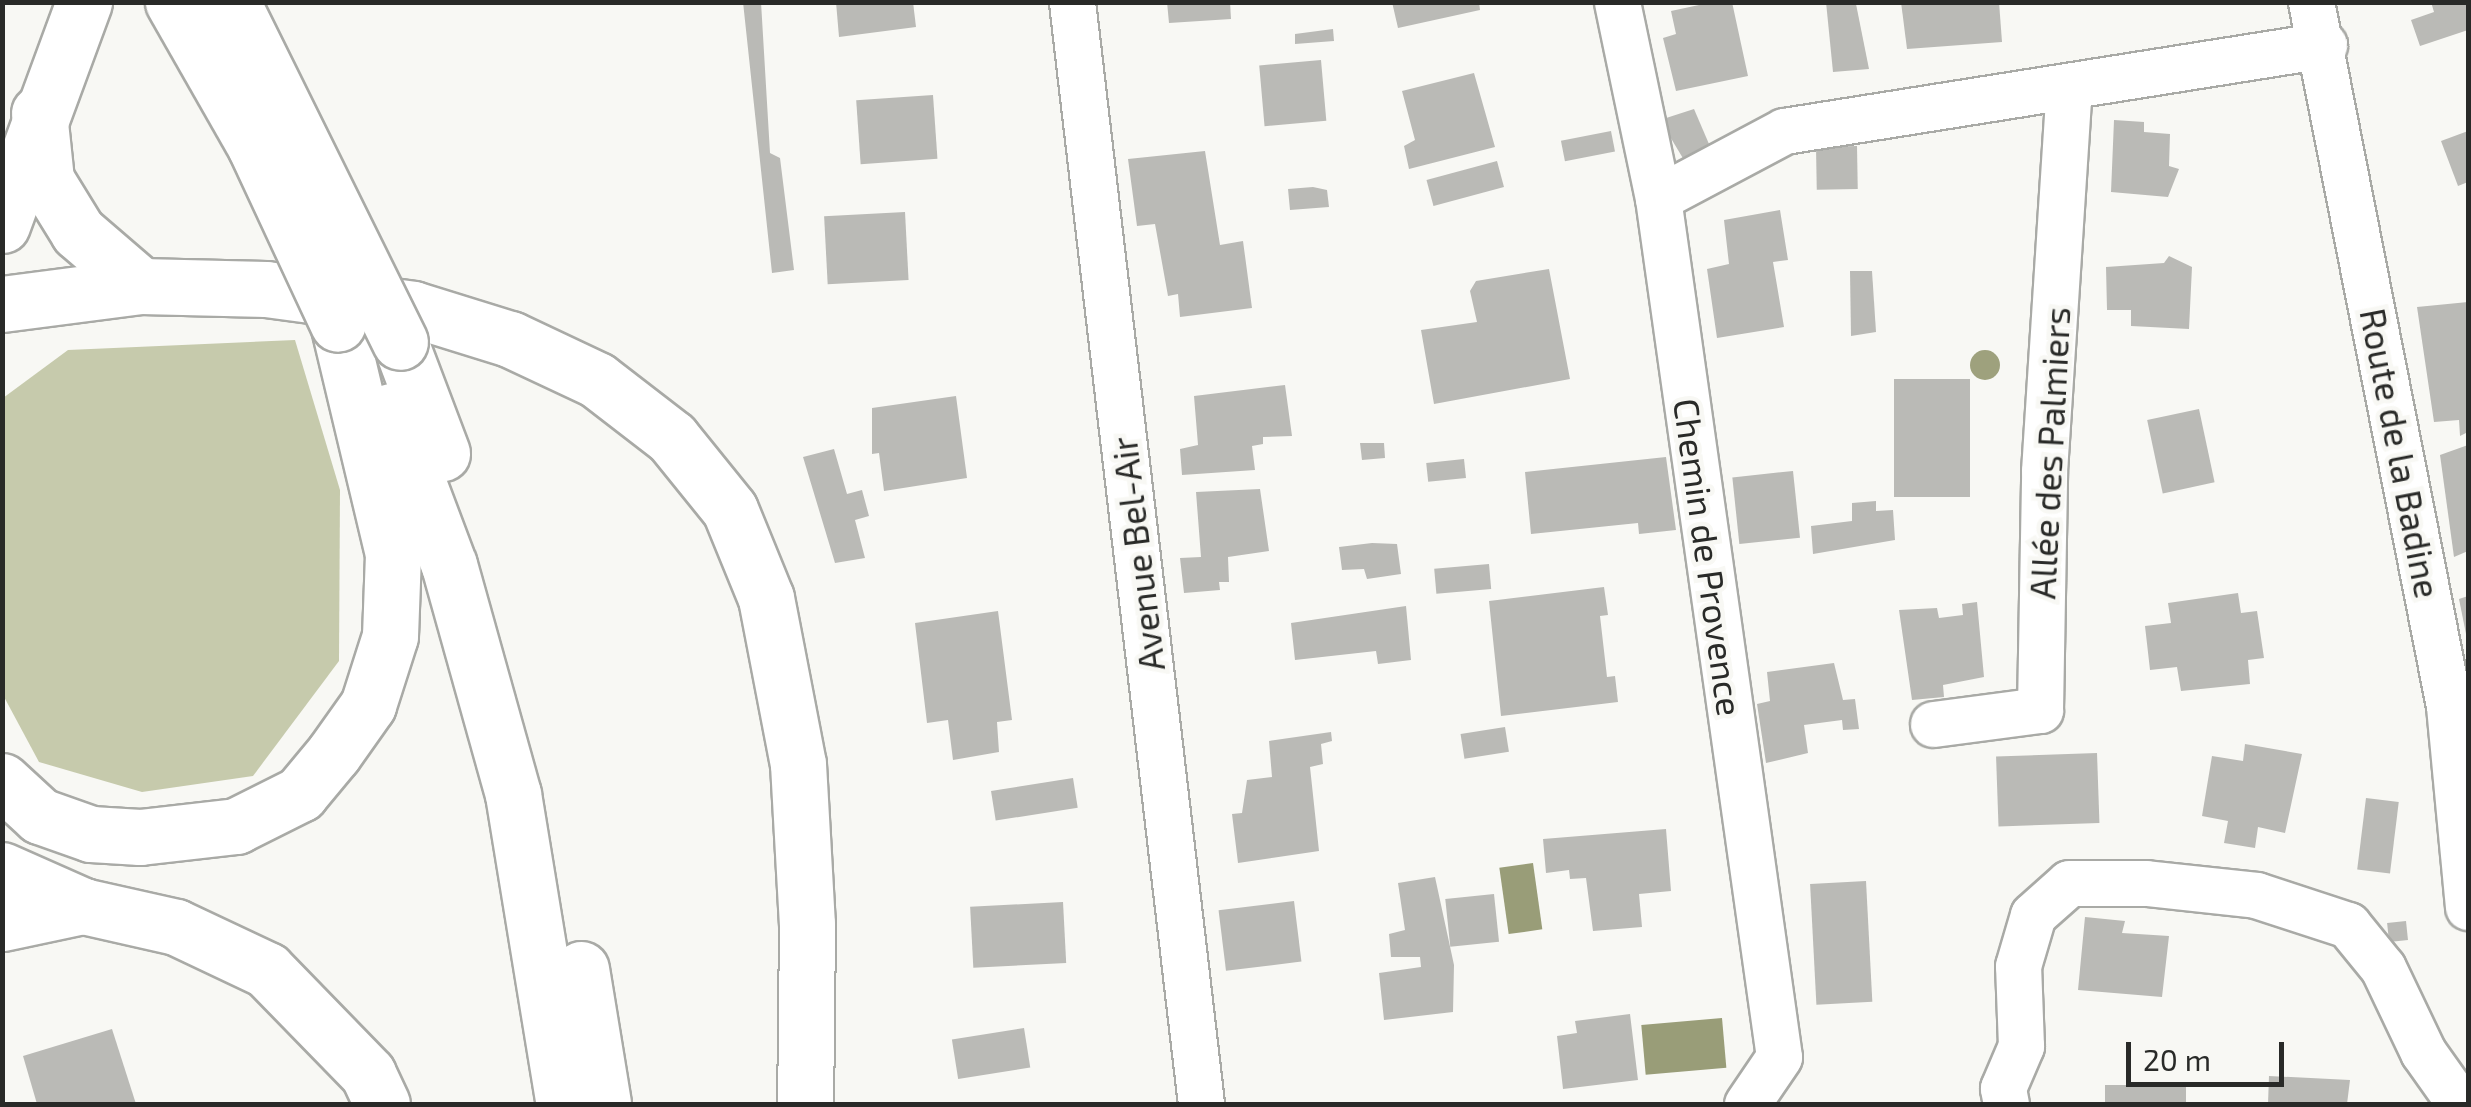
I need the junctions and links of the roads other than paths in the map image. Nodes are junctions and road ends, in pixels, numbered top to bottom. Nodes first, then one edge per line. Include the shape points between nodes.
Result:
1 (84, 2) edge
2 (173, 2) edge
3 (232, 2) edge
4 (1072, 2) edge
5 (1617, 2) edge
6 (2318, 24) edge
7 (2070, 87) junction
8 (39, 113) junction
9 (1658, 198) junction
10 (2, 225) edge
11 (141, 286) junction
12 (2, 304) edge
13 (338, 324) junction
14 (1932, 724) dead end
15 (2, 781) edge
16 (2, 870) edge
17 (82, 906) junction
18 (2468, 908) edge
19 (2, 922) edge
20 (382, 1104) edge
21 (564, 1104) edge
22 (604, 1104) edge
23 (805, 1104) edge
24 (1202, 1104) edge
25 (1746, 1104) edge
26 (2006, 1104) edge
27 (2460, 1104) edge

1 - 8 main road
2 - 13 main road, bridge via 255,146
3 - 22 main road, bridge via 400,342 477,546 543,780
4 - 24 street, Avenue Bel-Air
5 - 9 street, Chemin de Provence
6 - 7 street
6 - 18 street, Route de la Badine via 2449,706
7 - 9 street via 1784,130
7 - 14 street, Allée des Palmiers via 2044,472 2040,710
8 - 10 main road
8 - 11 main road via 46,180 78,232
9 - 25 street, Chemin de Provence via 1780,1058
11 - 12 main road
11 - 23 main road via 266,290 413,310 510,339 596,380 672,438 730,510 766,598 798,764 807,924
13 - 15 main road via 393,554 390,636 368,705 334,753 300,794 236,826 140,837 91,834 40,816
13 - 21 main road via 374,368 460,603 513,794
16 - 17 main road
17 - 19 main road
17 - 20 main road via 176,928 268,970 368,1074
26 - 27 street via 2002,1088 2021,1046 2018,966 2034,915 2069,884 2146,883 2256,896 2348,924 2383,968 2423,1052

